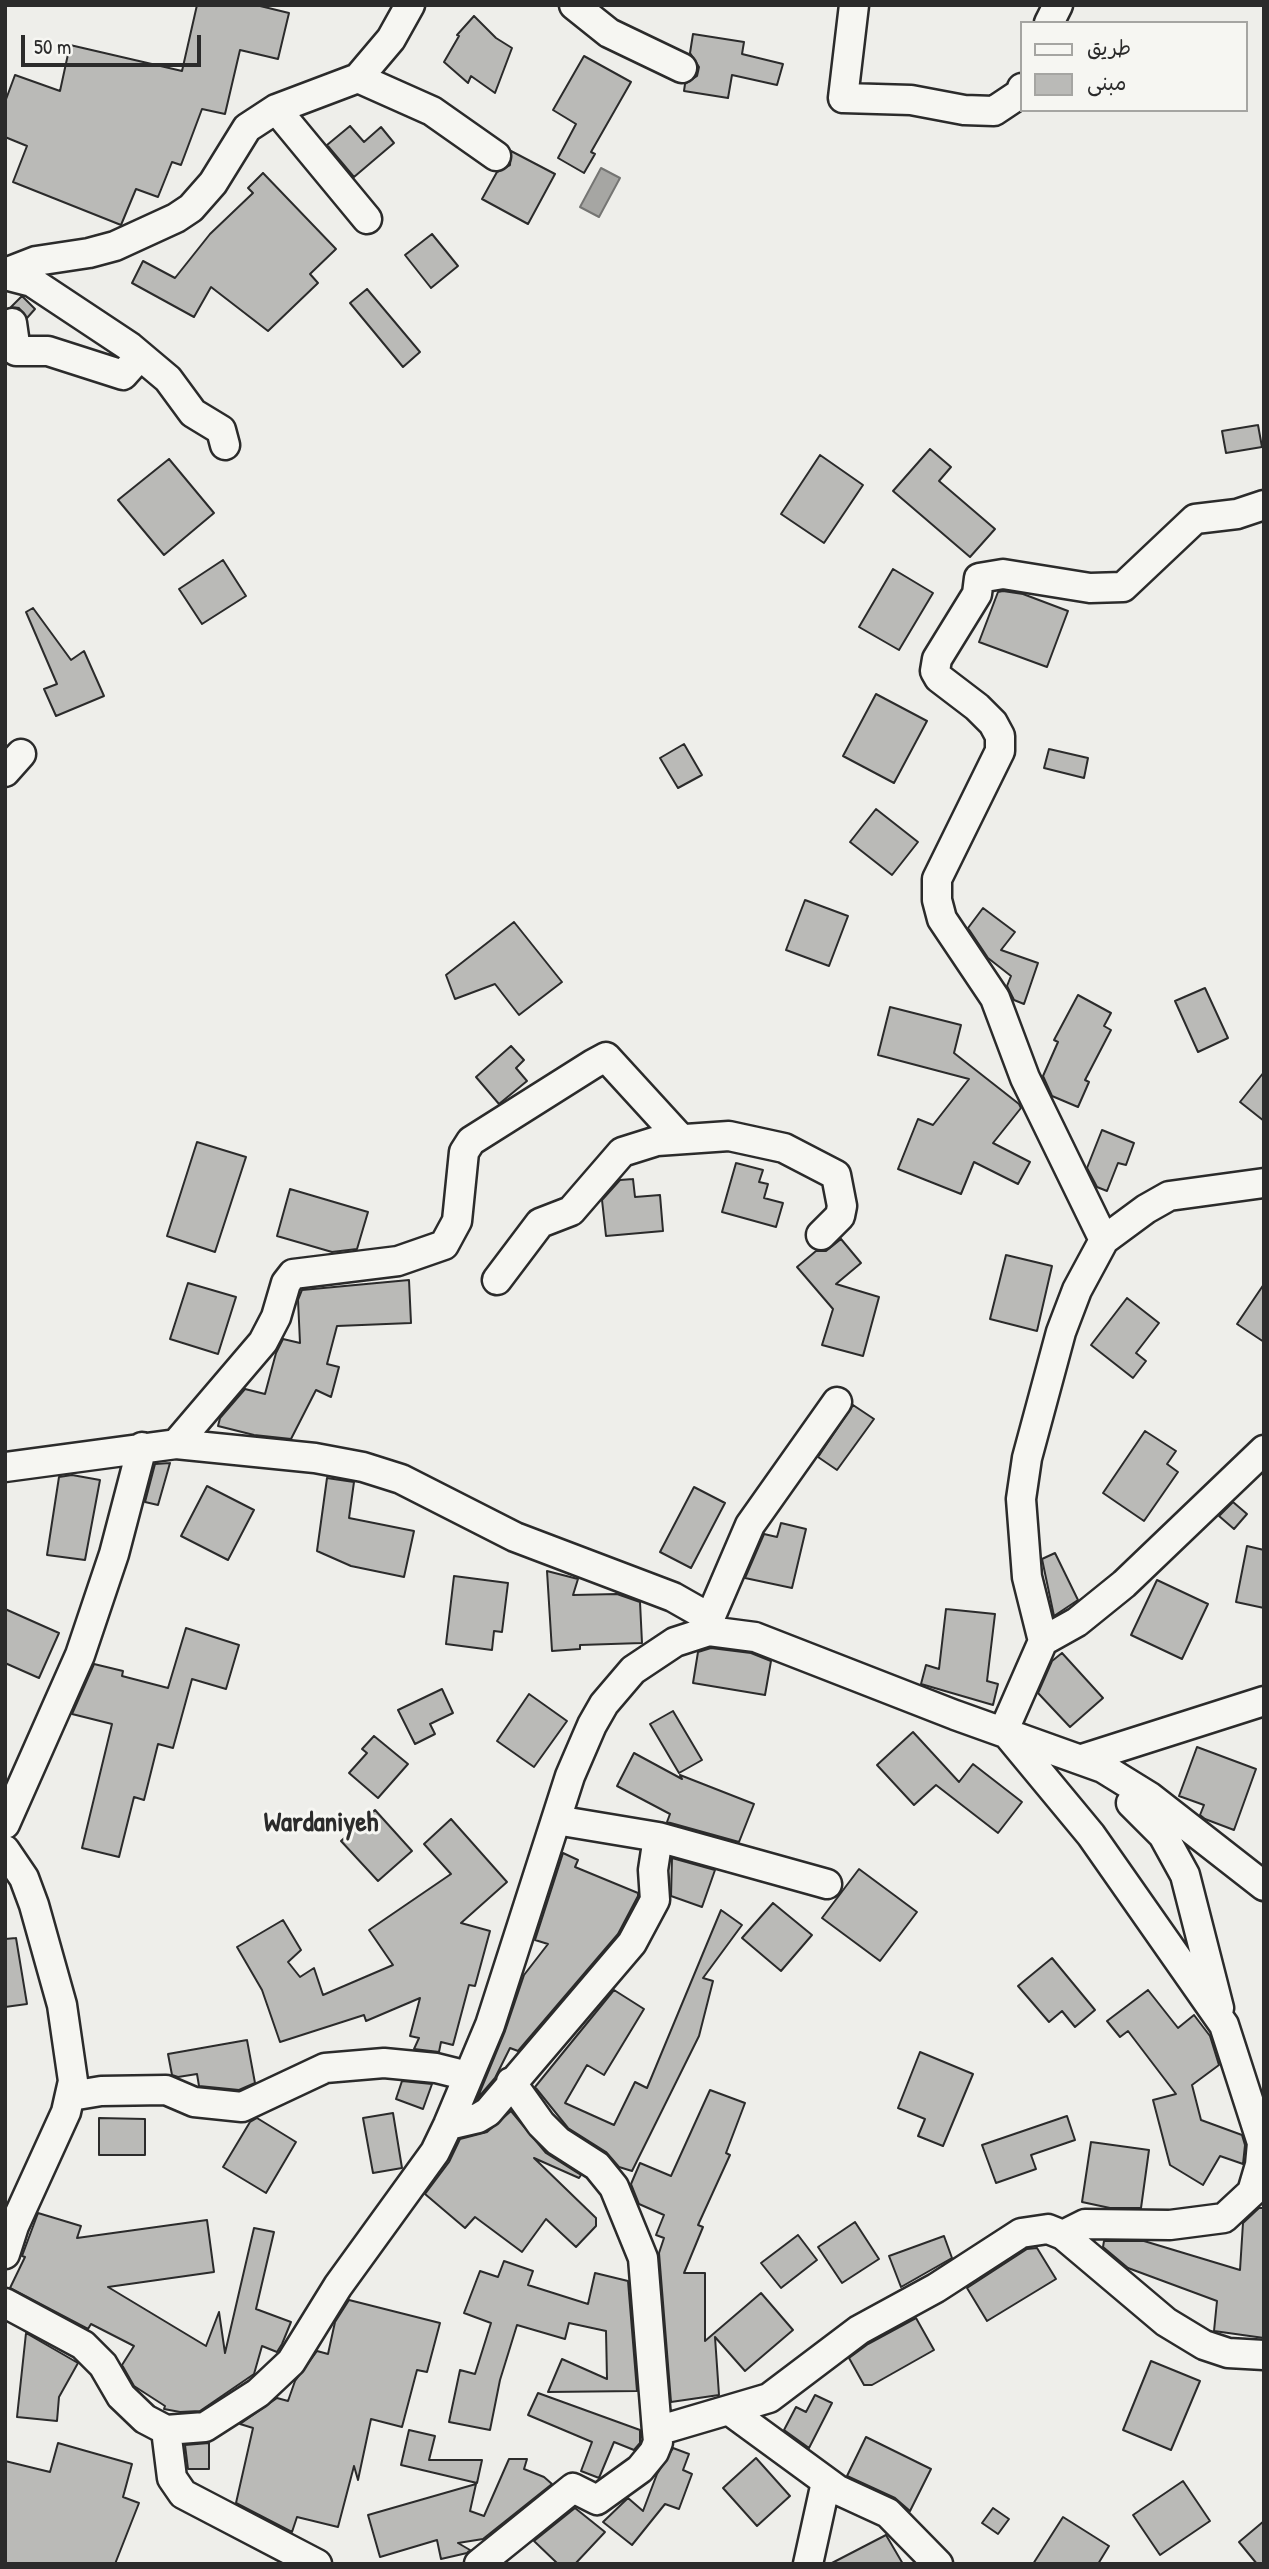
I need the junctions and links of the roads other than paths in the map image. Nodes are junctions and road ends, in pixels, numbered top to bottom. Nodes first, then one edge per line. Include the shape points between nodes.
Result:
1 (410, 5) edge
2 (574, 5) edge
3 (854, 5) edge
4 (1058, 5) edge
5 (1050, 21) edge
6 (682, 68) dead end
7 (358, 78) junction
8 (1020, 94) edge
9 (276, 110) junction
10 (496, 156) dead end
11 (367, 219) dead end
12 (5, 274) edge
13 (12, 323) dead end
14 (140, 356) junction
15 (225, 445) dead end
16 (1264, 505) edge
17 (681, 1139) junction
18 (1264, 1183) edge
19 (821, 1235) dead end
20 (1104, 1240) junction
21 (497, 1280) dead end
22 (837, 1402) dead end
23 (176, 1444) junction
24 (142, 1447) junction
25 (1264, 1450) edge
26 (5, 1467) edge
27 (709, 1624) junction
28 (1043, 1641) junction
29 (1264, 1701) edge
30 (1003, 1730) junction
31 (1082, 1759) junction
32 (556, 1820) junction
33 (5, 1824) edge
34 (658, 1837) junction
35 (5, 1850) edge
36 (827, 1884) dead end
37 (1264, 1886) edge
38 (1224, 2025) junction
39 (468, 2076) junction
40 (511, 2082) junction
41 (71, 2096) junction
42 (448, 2125) junction
43 (1063, 2235) junction
44 (5, 2254) edge
45 (5, 2303) edge
46 (1264, 2355) edge
47 (730, 2411) junction
48 (166, 2430) junction
49 (657, 2431) junction
50 (826, 2482) junction
51 (317, 2564) edge
52 (479, 2564) edge
53 (808, 2564) edge
54 (938, 2564) edge

1 - 7 street via 391,39
2 - 6 street via 609,33
3 - 8 street via 843,98 911,100 994,111
4 - 5 street
7 - 9 street
7 - 10 street via 432,111
9 - 11 street
9 - 12 street via 247,128 213,183 176,218 116,246 36,261
12 - 14 street via 32,282
13 - 14 street via 16,351 48,351 123,375
14 - 15 street via 168,379 193,413 221,430
16 - 20 street via 1195,519 1123,587 1090,588 1003,574 979,578 977,594 937,659 939,678 977,706 1000,736 1000,751 937,879 942,919 995,998 1025,1078
17 - 19 street via 729,1136 784,1148 836,1175 840,1216
17 - 21 street via 622,1152 571,1211 540,1223
17 - 23 street via 606,1057 593,1064 471,1141 464,1152 457,1221 444,1245 398,1261 293,1274 263,1342
18 - 20 street via 1169,1196
20 - 28 street via 1061,1332 1023,1482 1027,1577
22 - 27 street via 750,1525
23 - 24 street
23 - 27 street via 315,1458 401,1479 514,1537 673,1597
24 - 26 street
24 - 33 street via 114,1554 80,1655
25 - 28 street via 1124,1584 1077,1622
27 - 30 street
27 - 32 street via 651,1656 604,1704 570,1776
28 - 30 street
29 - 31 street
30 - 31 street
30 - 38 street via 1091,1835
31 - 37 street via 1125,1780
31 - 38 street via 1148,1818 1176,1854
32 - 34 street
32 - 39 street via 494,2013
34 - 36 street
34 - 40 street via 655,1900 646,1921
35 - 41 street via 29,1888 62,2005 73,2068
38 - 43 street via 1262,2143 1252,2192 1224,2218 1170,2225 1085,2224
39 - 41 street via 384,2063 325,2068 242,2107 194,2102 166,2090
39 - 42 street
40 - 42 street via 488,2112
40 - 49 street via 541,2124 597,2166 614,2187 643,2258
41 - 44 street
42 - 48 street via 429,2162 338,2286 291,2362 258,2393 205,2427
43 - 46 street via 1183,2333 1228,2353
43 - 47 street via 1048,2229 1021,2233 936,2288 859,2330 781,2391
45 - 48 street via 83,2345 103,2365 121,2396 145,2420
47 - 49 street
47 - 50 street
48 - 51 street via 172,2478 183,2494
49 - 52 street via 654,2452 640,2469 597,2500 573,2488
50 - 53 street
50 - 54 street via 888,2513

